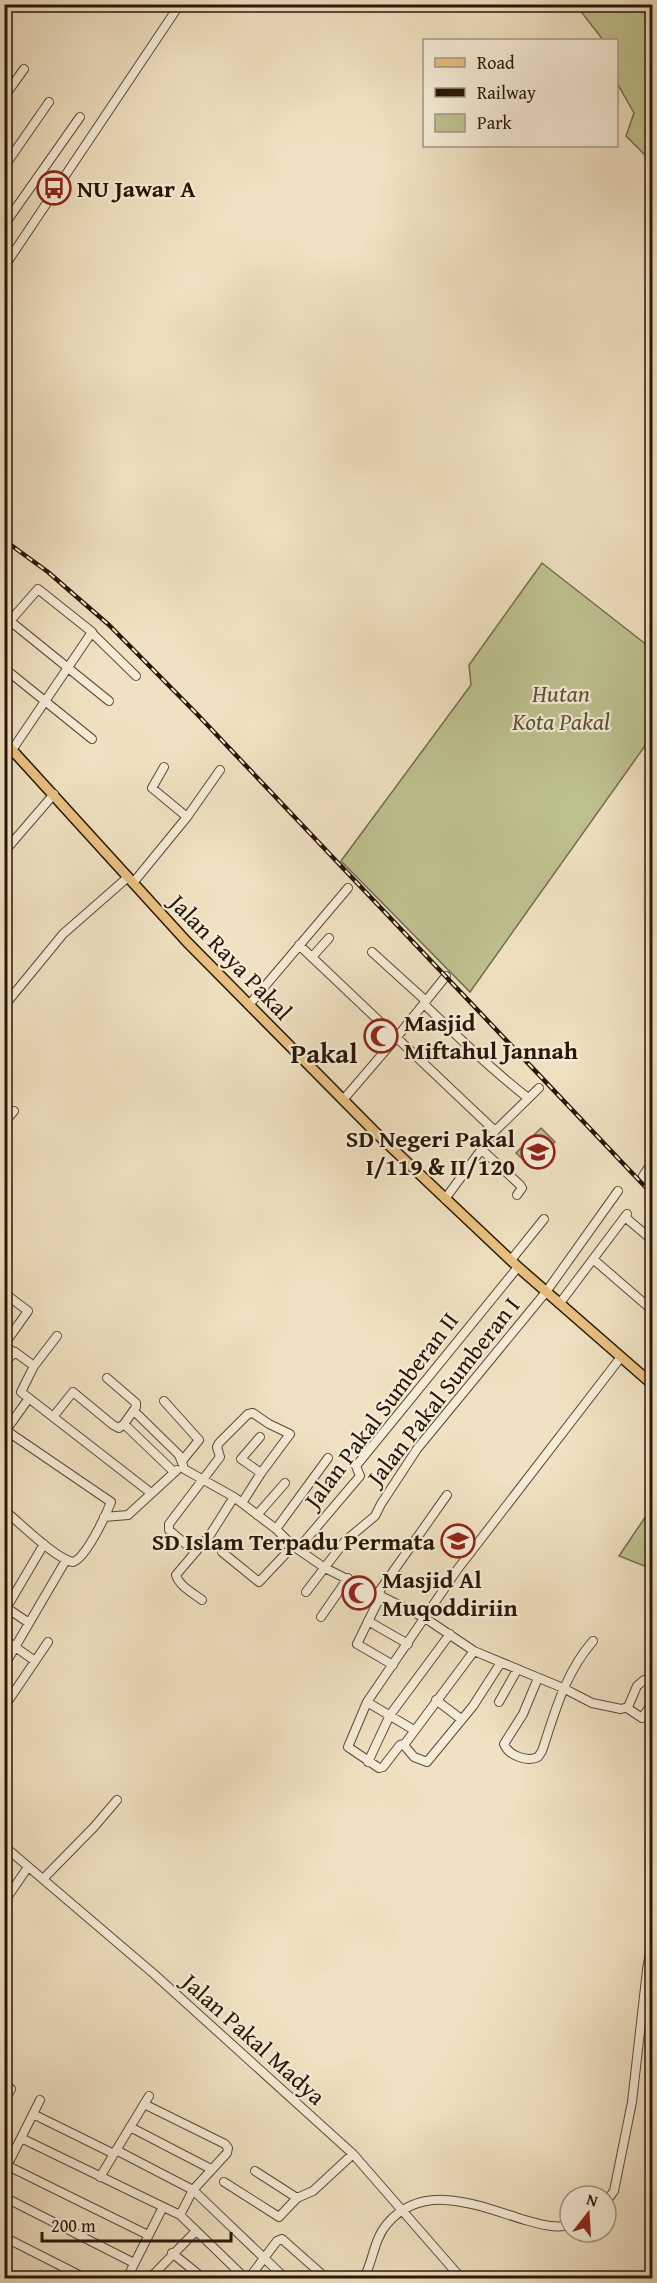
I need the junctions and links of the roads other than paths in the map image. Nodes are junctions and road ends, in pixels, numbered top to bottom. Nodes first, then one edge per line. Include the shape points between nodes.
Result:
1 (180, 4) edge
2 (24, 69) dead end
3 (4, 97) edge
4 (49, 102) dead end
5 (80, 117) dead end
6 (4, 167) edge
7 (4, 225) edge
8 (4, 267) edge
9 (7, 623) edge
10 (92, 633) junction
11 (4, 668) edge
12 (68, 668) junction
13 (136, 676) dead end
14 (45, 702) junction
15 (109, 702) dead end
16 (92, 740) dead end
17 (4, 741) edge
18 (12, 750) junction
19 (164, 767) dead end
20 (220, 770) dead end
21 (54, 794) junction
22 (188, 817) junction
23 (4, 852) edge
24 (130, 880) junction
25 (348, 888) dead end
26 (329, 938) dead end
27 (299, 945) junction
28 (372, 951) dead end
29 (312, 957) junction
30 (446, 976) dead end
31 (425, 1003) junction
32 (249, 1005) junction
33 (4, 1006) edge
34 (397, 1037) junction
35 (539, 1088) dead end
36 (528, 1098) junction
37 (343, 1100) junction
38 (14, 1111) dead end
39 (4, 1123) edge
40 (495, 1131) junction
41 (481, 1149) junction
42 (652, 1162) edge
43 (652, 1187) edge
44 (618, 1191) dead end
45 (517, 1195) dead end
46 (445, 1199) junction
47 (544, 1219) dead end
48 (652, 1240) edge
49 (593, 1259) junction
50 (514, 1264) junction
51 (4, 1293) edge
52 (543, 1294) junction
53 (560, 1303) junction
54 (652, 1310) edge
55 (57, 1336) dead end
56 (13, 1352) junction
57 (616, 1363) junction
58 (4, 1364) edge
59 (34, 1366) junction
60 (107, 1378) dead end
61 (652, 1384) edge
62 (29, 1398) junction
63 (164, 1401) dead end
64 (134, 1411) junction
65 (53, 1417) junction
66 (124, 1424) junction
67 (5, 1431) edge
68 (260, 1437) dead end
69 (328, 1458) dead end
70 (183, 1465) junction
71 (174, 1472) junction
72 (261, 1473) junction
73 (203, 1481) junction
74 (285, 1483) dead end
75 (151, 1493) junction
76 (447, 1495) dead end
77 (234, 1497) junction
78 (242, 1503) junction
79 (4, 1510) edge
80 (257, 1515) junction
81 (105, 1517) junction
82 (276, 1529) junction
83 (44, 1544) junction
84 (296, 1548) junction
85 (195, 1552) junction
86 (222, 1552) dead end
87 (66, 1560) junction
88 (325, 1568) junction
89 (348, 1578) junction
90 (306, 1592) dead end
91 (380, 1594) junction
92 (202, 1600) dead end
93 (6, 1607) edge
94 (321, 1617) dead end
95 (425, 1618) junction
96 (368, 1621) junction
97 (29, 1623) junction
98 (450, 1634) junction
99 (4, 1639) edge
100 (592, 1641) dead end
101 (48, 1642) dead end
102 (408, 1644) junction
103 (15, 1648) junction
104 (474, 1651) junction
105 (35, 1661) junction
106 (500, 1664) junction
107 (393, 1665) junction
108 (4, 1666) edge
109 (517, 1670) junction
110 (538, 1678) junction
111 (652, 1682) edge
112 (563, 1688) junction
113 (436, 1700) junction
114 (367, 1702) junction
115 (499, 1702) dead end
116 (652, 1703) edge
117 (4, 1707) edge
118 (627, 1708) junction
119 (390, 1715) junction
120 (461, 1719) junction
121 (414, 1730) junction
122 (404, 1744) junction
123 (368, 1762) junction
124 (117, 1800) dead end
125 (6, 1851) edge
126 (28, 1867) junction
127 (43, 1879) junction
128 (4, 1902) edge
129 (652, 1939) edge
130 (11, 2089) dead end
131 (149, 2096) dead end
132 (40, 2100) dead end
133 (4, 2102) edge
134 (144, 2104) junction
135 (33, 2114) junction
136 (130, 2127) junction
137 (21, 2138) junction
138 (115, 2152) junction
139 (353, 2154) junction
140 (6, 2169) edge
141 (211, 2169) junction
142 (255, 2170) dead end
143 (100, 2177) junction
144 (224, 2182) dead end
145 (615, 2184) edge
146 (193, 2190) junction
147 (4, 2197) edge
148 (297, 2198) junction
149 (162, 2207) junction
150 (401, 2211) junction
151 (180, 2216) junction
152 (558, 2225) edge
153 (195, 2232) junction
154 (148, 2235) junction
155 (4, 2237) edge
156 (172, 2253) junction
157 (263, 2259) junction
158 (134, 2263) junction
159 (85, 2278) edge
160 (127, 2278) edge
161 (153, 2278) edge
162 (203, 2278) edge
163 (247, 2278) edge
164 (285, 2278) edge
165 (326, 2278) edge
166 (364, 2278) edge
167 (460, 2278) edge

1 - 8 street
2 - 3 street
4 - 6 street
5 - 7 street
9 - 10 street via 38,589
9 - 12 street
10 - 12 street
10 - 13 street
11 - 14 street
12 - 14 street
12 - 15 street
14 - 16 street
14 - 18 street
17 - 18 main road, Jalan Raya Pakal
18 - 21 main road, Jalan Raya Pakal
19 - 22 street via 153,788
20 - 22 street
21 - 23 street
21 - 24 main road, Jalan Raya Pakal
22 - 24 street
24 - 32 main road, Jalan Raya Pakal
24 - 33 street via 63,934
25 - 27 street
26 - 29 street
27 - 29 street
27 - 32 street
28 - 31 street
29 - 34 street
30 - 31 street
31 - 34 street
31 - 36 street
32 - 37 main road, Jalan Raya Pakal
34 - 37 street
34 - 40 street
35 - 36 street
36 - 40 street
37 - 46 main road, Jalan Raya Pakal
38 - 39 street
40 - 41 street
41 - 45 street via 520,1185
41 - 46 street
42 - 43 street via 643,1176
44 - 52 street, Jalan Pakal Sumberan I
46 - 50 main road, Jalan Raya Pakal
47 - 50 street
48 - 49 street via 626,1215
49 - 53 street
49 - 54 street
50 - 52 main road, Jalan Raya Pakal
50 - 84 street, Jalan Pakal Sumberan II via 356,1466 360,1476
51 - 56 street via 28,1311 6,1342
52 - 53 main road, Jalan Raya Pakal
52 - 88 street, Jalan Pakal Sumberan I via 417,1449 378,1513 345,1541
53 - 57 main road, Jalan Raya Pakal
55 - 59 street
56 - 58 street
56 - 59 street
57 - 61 main road, Jalan Raya Pakal
57 - 95 street via 463,1561
59 - 62 street via 21,1390
60 - 64 street via 134,1399
62 - 65 street
62 - 67 street
63 - 70 street via 199,1440
64 - 66 street
64 - 70 street via 179,1455
65 - 66 street via 73,1392 113,1425 119,1428
65 - 75 street
66 - 71 street
67 - 81 street via 110,1500
68 - 72 street via 241,1459
69 - 82 street
70 - 71 street
70 - 73 street
71 - 75 street
72 - 73 street via 290,1434 253,1413 219,1443 220,1457
72 - 78 street
73 - 77 street
73 - 85 street via 168,1526
74 - 80 street
75 - 81 street via 128,1515
76 - 91 street
77 - 78 street
77 - 85 street
78 - 80 street
79 - 83 street
80 - 82 street
81 - 87 street via 79,1560
82 - 84 street
83 - 87 street
83 - 93 street
84 - 86 street via 259,1582
84 - 88 street
85 - 92 street via 176,1577
87 - 97 street
88 - 89 street
88 - 90 street, Jalan Pakal Sumberan I
89 - 91 street
89 - 94 street
91 - 95 street
91 - 96 street
93 - 97 street
95 - 98 street
95 - 102 street
96 - 102 street
96 - 107 street via 357,1644
97 - 103 street
98 - 104 street
98 - 119 street
99 - 103 street
100 - 112 street
101 - 105 street
102 - 107 street
103 - 105 street
103 - 108 street
104 - 106 street
104 - 113 street
105 - 117 street
106 - 109 street
106 - 120 street
107 - 114 street
109 - 110 street
109 - 115 street
110 - 112 street
110 - 112 street via 523,1714 504,1744 517,1756 538,1758
111 - 118 street via 639,1682
112 - 118 street via 592,1703
113 - 120 street
113 - 121 street
114 - 119 street
114 - 123 street via 347,1745
116 - 118 street via 642,1718
119 - 121 street
119 - 123 street
120 - 122 street via 427,1762 414,1756
121 - 122 street
122 - 123 street via 382,1768
124 - 127 street
125 - 126 street, Jalan Pakal Madya
126 - 127 street, Jalan Pakal Madya
126 - 128 street
127 - 139 street, Jalan Pakal Madya
129 - 145 street via 632,2102
130 - 133 street
131 - 134 street
132 - 135 street
134 - 136 street
134 - 141 street via 225,2144 227,2153
135 - 137 street
135 - 138 street
136 - 138 street
136 - 141 street
137 - 140 street
137 - 143 street
138 - 143 street
138 - 146 street
139 - 148 street via 313,2191
139 - 150 street, Jalan Pakal Madya
140 - 154 street
141 - 146 street
142 - 148 street
143 - 149 street
144 - 148 street via 277,2217
146 - 151 street
146 - 157 street
147 - 158 street
149 - 151 street
149 - 154 street
150 - 152 street via 426,2199 453,2199 545,2225
150 - 166 street via 378,2239
150 - 167 street, Jalan Pakal Madya
151 - 153 street
153 - 156 street
153 - 163 street
154 - 158 street
155 - 159 street
156 - 161 street
156 - 162 street
157 - 163 street
157 - 164 street
157 - 165 street via 282,2239
158 - 160 street

